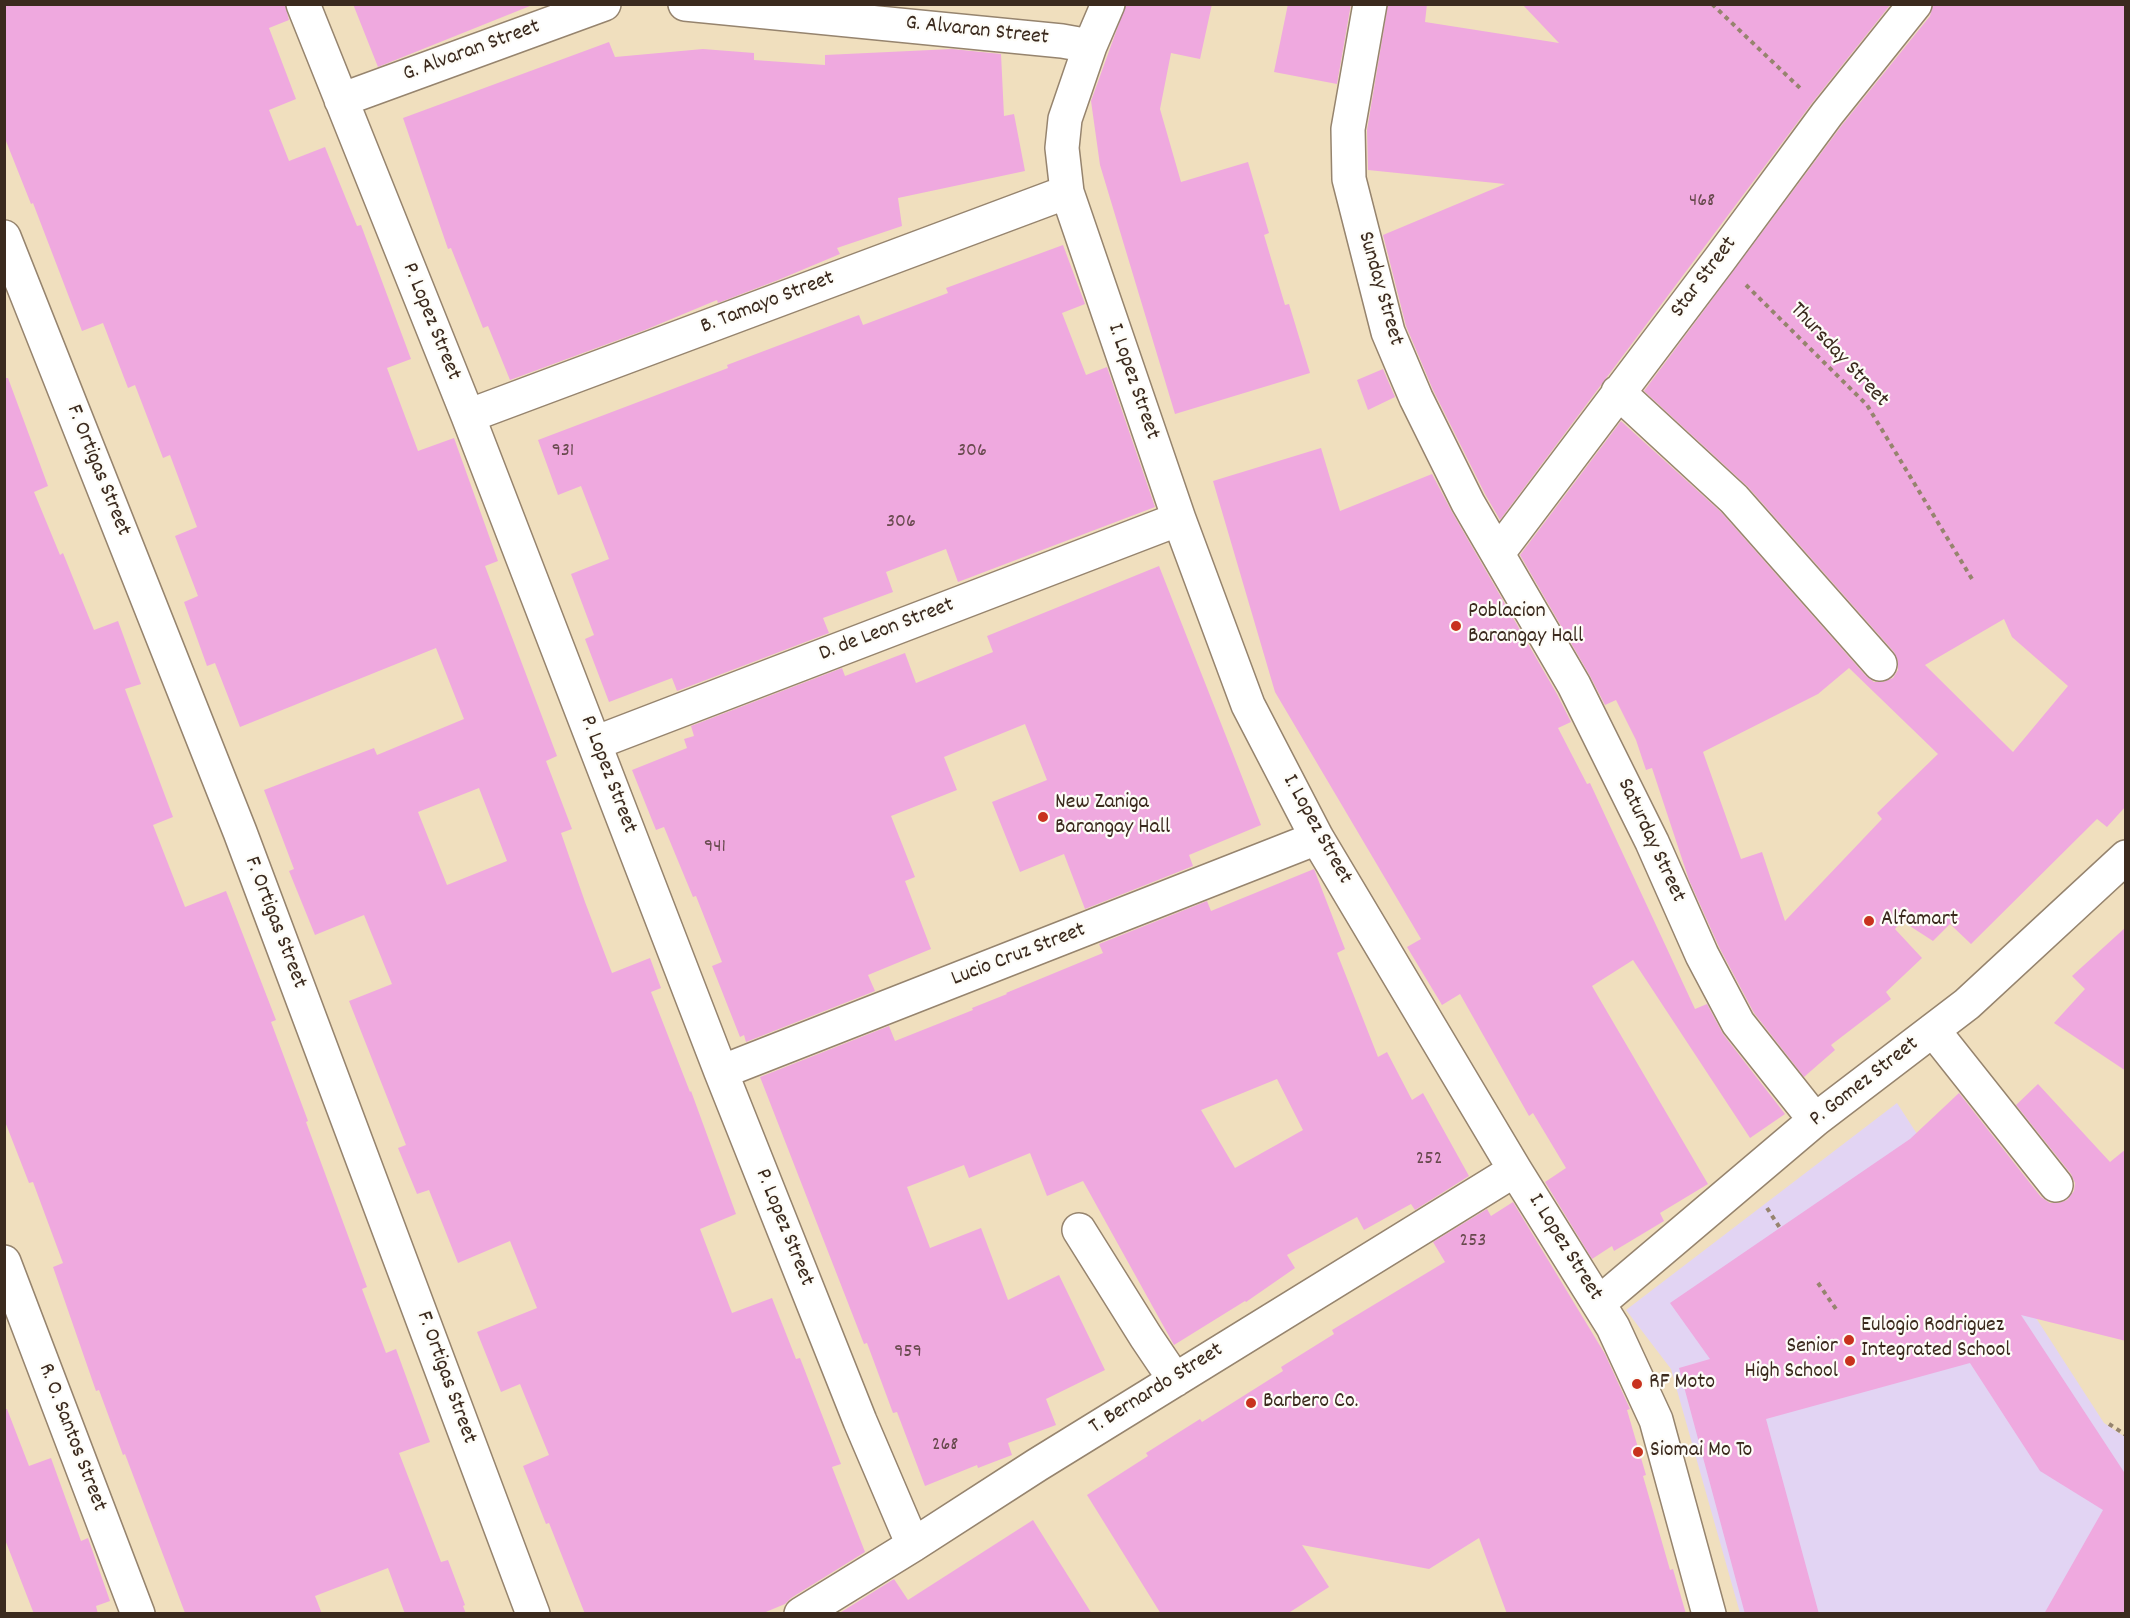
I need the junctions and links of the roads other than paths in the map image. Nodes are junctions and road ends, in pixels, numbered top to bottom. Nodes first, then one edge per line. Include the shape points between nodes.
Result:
1 (303, 4) edge
2 (604, 4) edge
3 (685, 4) edge
4 (1108, 4) edge
5 (1370, 4) edge
6 (1915, 4) edge
7 (1090, 46) junction
8 (341, 100) junction
9 (1067, 192) junction
10 (4, 237) edge
11 (1618, 392) junction
12 (468, 416) junction
13 (1179, 519) junction
14 (1498, 553) junction
15 (1880, 664) dead end
16 (595, 742) junction
17 (1317, 838) junction
18 (2126, 857) edge
19 (1933, 1030) junction
20 (721, 1072) junction
21 (1815, 1120) junction
22 (1515, 1170) junction
23 (2056, 1185) dead end
24 (1079, 1230) dead end
25 (4, 1263) edge
26 (1599, 1303) junction
27 (1175, 1380) junction
28 (913, 1545) junction
29 (138, 1614) edge
30 (533, 1614) edge
31 (801, 1614) edge
32 (1709, 1614) edge

1 - 8 street, P. Lopez Street
2 - 8 street, G. Alvaran Street
3 - 7 street, G. Alvaran Street
4 - 7 street, I. Lopez Street
5 - 14 street, Sunday Street via 1348,129 1349,179 1388,332 1468,503
6 - 11 street, Star Street via 1827,114
7 - 9 street, I. Lopez Street via 1065,119 1062,148
8 - 12 street, P. Lopez Street
9 - 12 street, B. Tamayo Street
9 - 13 street, I. Lopez Street
10 - 30 street, F. Ortigas Street via 240,832
11 - 14 street, Star Street
11 - 15 street via 1734,499
12 - 16 street, P. Lopez Street
13 - 16 street, D. de Leon Street
13 - 17 street, I. Lopez Street via 1248,705
14 - 21 street, Saturday Street via 1574,685 1738,1023
16 - 20 street, P. Lopez Street
17 - 20 street, Lucio Cruz Street
17 - 22 street, I. Lopez Street
18 - 19 street, P. Gomez Street via 1967,1004
19 - 21 street, P. Gomez Street
19 - 23 street
20 - 28 street, P. Lopez Street
21 - 26 street, P. Gomez Street
22 - 26 street, I. Lopez Street
22 - 27 street, T. Bernardo Street
24 - 27 street
25 - 29 street, R. O. Santos Street
26 - 32 street, I. Lopez Street via 1656,1420
27 - 28 street, T. Bernardo Street
28 - 31 street, T. Bernardo Street

